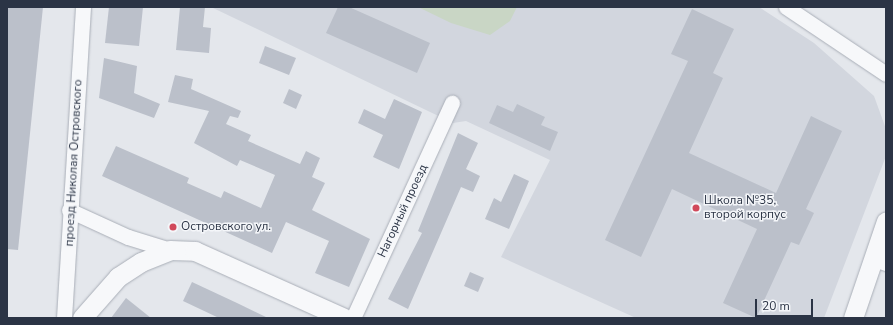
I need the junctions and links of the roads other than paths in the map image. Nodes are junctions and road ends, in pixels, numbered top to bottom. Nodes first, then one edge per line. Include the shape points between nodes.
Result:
1 (83, 7) edge
2 (786, 7) edge
3 (886, 74) edge
4 (452, 103) dead end
5 (69, 210) junction
6 (886, 221) edge
7 (170, 250) junction
8 (879, 260) edge
9 (64, 318) edge
10 (82, 318) edge
11 (344, 318) edge
12 (353, 318) edge
13 (853, 318) edge

1 - 5 street, проезд Николая Островского
2 - 3 street
4 - 12 street, Нагорный проезд
5 - 7 street via 128,236
5 - 9 street, проезд Николая Островского
6 - 8 street
7 - 10 street via 141,262 118,277
7 - 11 street via 195,251
8 - 13 street

